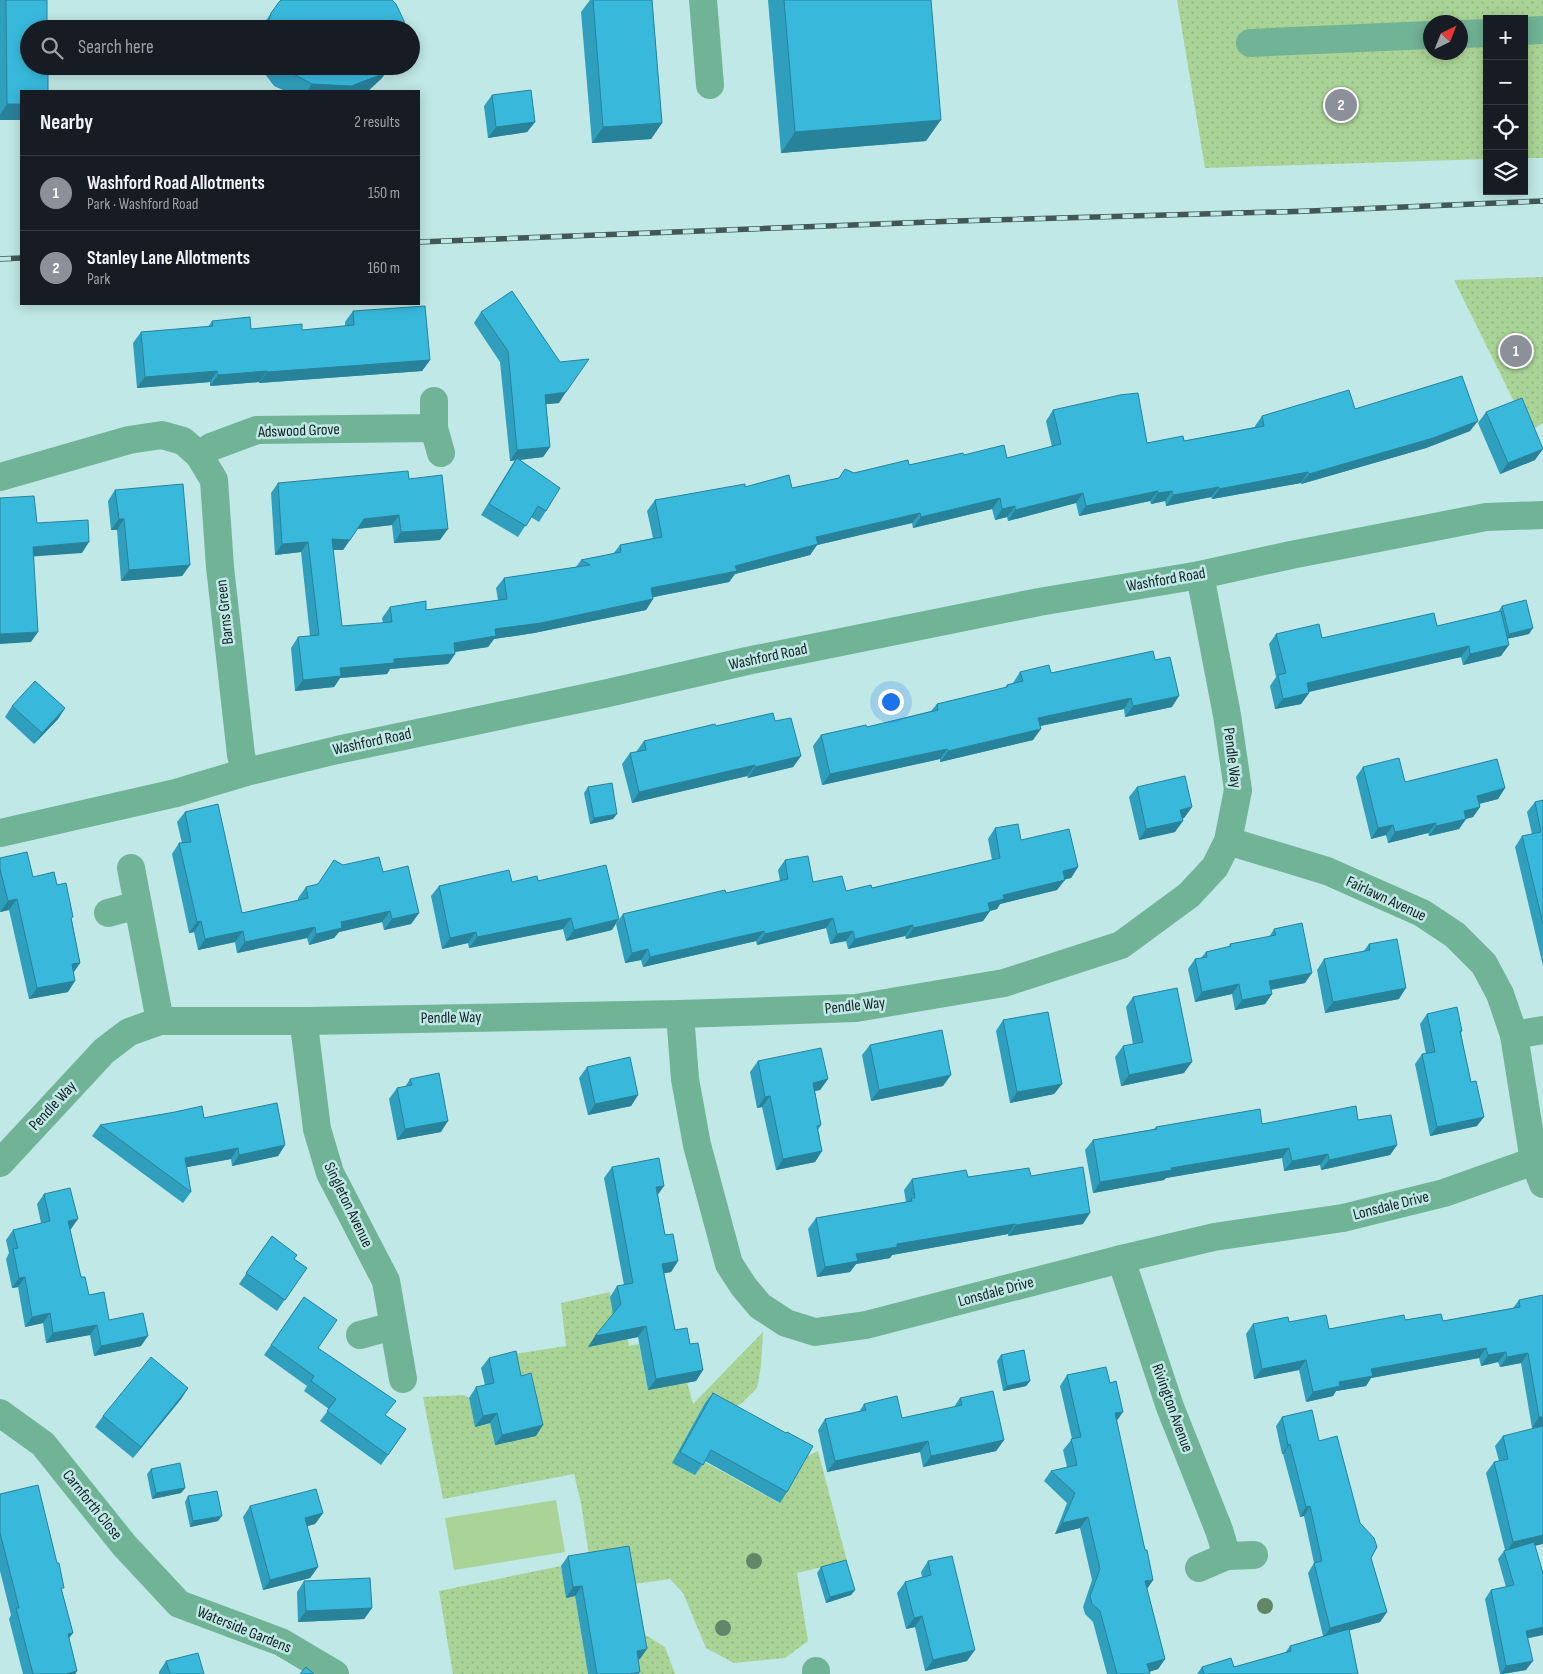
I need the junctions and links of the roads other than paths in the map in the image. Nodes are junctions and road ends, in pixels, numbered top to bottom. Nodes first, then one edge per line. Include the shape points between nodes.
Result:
1 (703, 0) edge
2 (1543, 30) edge
3 (1528, 31) edge
4 (1483, 33) edge
5 (1468, 34) edge
6 (1423, 35) edge
7 (1250, 43) dead end
8 (710, 85) dead end
9 (434, 401) dead end
10 (199, 455) junction
11 (0, 477) edge
12 (1543, 515) edge
13 (1200, 575) junction
14 (246, 772) junction
15 (0, 833) edge
16 (1228, 841) junction
17 (131, 868) dead end
18 (138, 905) junction
19 (108, 913) dead end
20 (680, 1014) junction
21 (160, 1021) junction
22 (307, 1021) junction
23 (1543, 1030) edge
24 (1514, 1035) junction
25 (0, 1163) edge
26 (1539, 1172) edge
27 (1120, 1259) junction
28 (393, 1326) junction
29 (360, 1335) dead end
30 (403, 1380) dead end
31 (0, 1413) edge
32 (1254, 1555) dead end
33 (1227, 1556) junction
34 (1199, 1568) dead end
35 (179, 1604) joint
36 (334, 1674) edge

1 - 8 street
2 - 3 street
4 - 5 street
6 - 7 street
9 - 10 street, Adswood Grove via 438,440 258,430
10 - 11 street via 183,442 162,436 129,440
10 - 14 street, Barns Green via 214,480 220,567 241,755
12 - 13 street, Washford Road via 1486,518
13 - 14 street, Washford Road via 1039,602 747,661
13 - 16 street, Pendle Way via 1238,790
14 - 15 street, Washford Road via 176,792
16 - 20 street, Pendle Way via 1215,867 1189,895 1121,945 1004,984 856,1008
16 - 24 street, Fairlawn Avenue via 1327,872 1422,912 1455,935 1484,964 1500,994
17 - 18 street
18 - 19 street
18 - 21 street
20 - 22 street, Pendle Way
20 - 27 street, Lonsdale Drive via 685,1079 697,1145 730,1264 760,1306 786,1323 815,1332 866,1325
21 - 22 street, Pendle Way
21 - 25 street, Pendle Way via 129,1032 104,1052
22 - 28 street, Singleton Avenue via 305,1033 317,1129 330,1173 386,1281
23 - 24 street
24 - 26 street, Fairlawn Avenue
26 - 27 street, Lonsdale Drive via 1343,1218 1214,1237
27 - 33 street, Rivington Avenue via 1170,1408
28 - 29 street
28 - 30 street, Singleton Avenue
31 - 35 street, Carnforth Close via 43,1444 124,1545
32 - 33 street
33 - 34 street
35 - 36 street, Waterside Gardens via 281,1642

